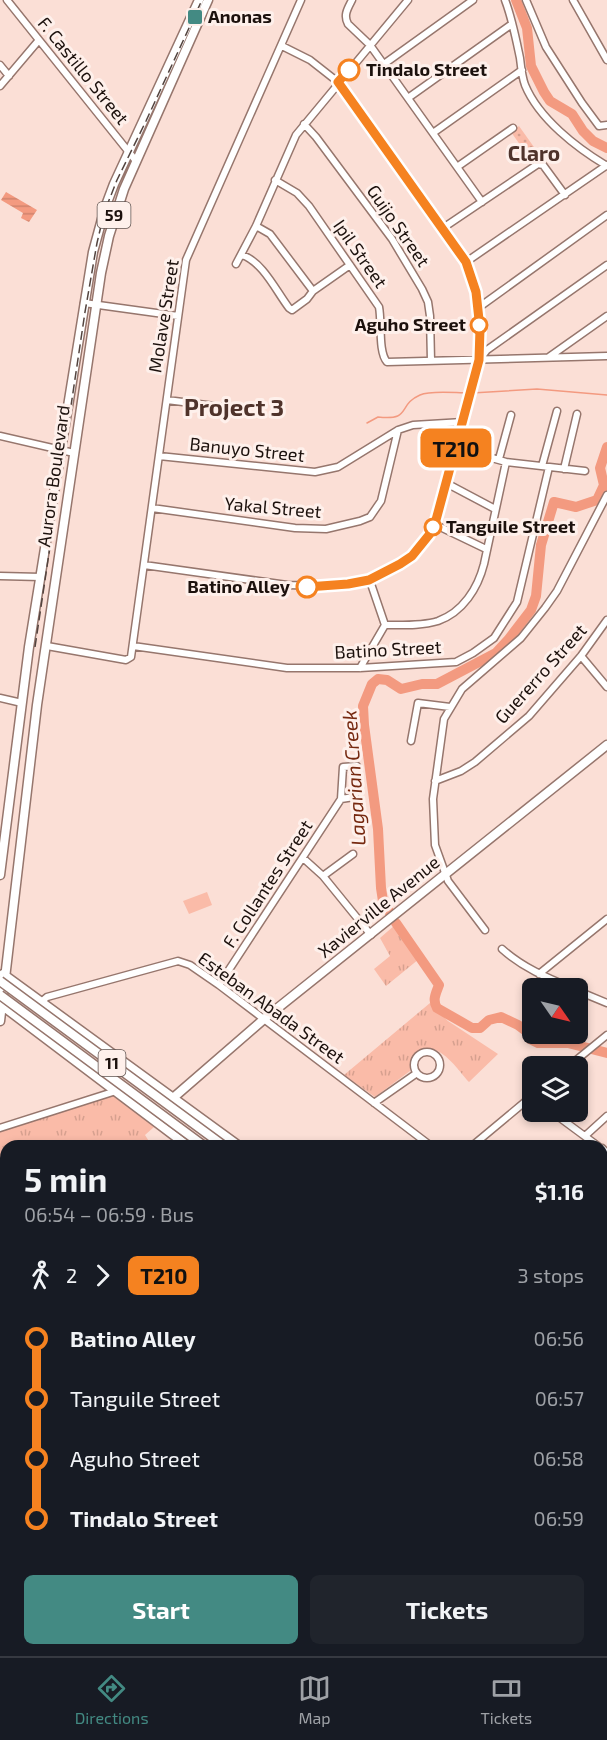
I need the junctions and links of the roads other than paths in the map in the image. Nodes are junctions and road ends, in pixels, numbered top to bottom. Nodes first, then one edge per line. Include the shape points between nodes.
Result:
1 (7, 0) edge
2 (199, 0) edge
3 (208, 0) edge
4 (301, 0) edge
5 (352, 0) edge
6 (408, 0) edge
7 (473, 0) edge
8 (504, 0) edge
9 (526, 0) edge
10 (573, 0) edge
11 (512, 24) junction
12 (39, 40) junction
13 (370, 45) junction
14 (282, 46) junction
15 (607, 60) edge
16 (384, 64) junction
17 (0, 65) edge
18 (522, 70) junction
19 (9, 76) junction
20 (338, 82) junction
21 (0, 86) edge
22 (408, 98) junction
23 (303, 124) junction
24 (607, 125) edge
25 (513, 128) dead end
26 (433, 132) junction
27 (129, 152) junction
28 (136, 161) junction
29 (607, 165) edge
30 (457, 167) junction
31 (275, 180) junction
32 (565, 195) junction
33 (482, 202) junction
34 (607, 215) edge
35 (256, 226) junction
36 (443, 228) junction
37 (242, 255) junction
38 (466, 262) junction
39 (236, 264) dead end
40 (607, 265) edge
41 (351, 267) junction
42 (313, 291) junction
43 (84, 303) junction
44 (96, 305) junction
45 (478, 308) junction
46 (178, 316) junction
47 (607, 316) edge
48 (607, 356) edge
49 (549, 357) junction
50 (479, 360) junction
51 (431, 361) junction
52 (167, 399) junction
53 (238, 409) dead end
54 (557, 411) dead end
55 (577, 414) dead end
56 (511, 415) dead end
57 (463, 422) junction
58 (398, 430) junction
59 (0, 435) edge
60 (456, 448) junction
61 (61, 450) junction
62 (74, 453) junction
63 (159, 456) junction
64 (503, 461) junction
65 (546, 467) junction
66 (564, 468) junction
67 (585, 471) dead end
68 (446, 483) junction
69 (607, 495) edge
70 (152, 508) junction
71 (495, 509) junction
72 (434, 524) junction
73 (486, 549) junction
74 (144, 566) junction
75 (0, 576) edge
76 (41, 577) junction
77 (371, 578) junction
78 (607, 620) edge
79 (386, 625) junction
80 (47, 646) junction
81 (133, 646) junction
82 (581, 656) junction
83 (360, 668) junction
84 (607, 687) edge
85 (0, 698) edge
86 (22, 703) junction
87 (37, 705) junction
88 (450, 707) junction
89 (411, 741) dead end
90 (607, 745) edge
91 (435, 781) junction
92 (342, 799) junction
93 (353, 854) dead end
94 (303, 858) junction
95 (446, 874) junction
96 (0, 875) edge
97 (323, 876) junction
98 (607, 919) edge
99 (485, 930) dead end
100 (371, 935) junction
101 (8, 947) junction
102 (502, 949) dead end
103 (539, 974) junction
104 (2, 976) edge
105 (548, 978) edge
106 (219, 985) junction
107 (26, 990) junction
108 (0, 995) edge
109 (588, 995) edge
110 (41, 1002) junction
111 (607, 1003) edge
112 (1, 1005) edge
113 (66, 1019) junction
114 (264, 1019) junction
115 (0, 1021) edge
116 (607, 1035) edge
117 (93, 1038) junction
118 (50, 1041) junction
119 (581, 1056) edge
120 (77, 1062) junction
121 (417, 1073) junction
122 (116, 1091) junction
123 (173, 1098) junction
124 (374, 1103) junction
125 (522, 1104) edge
126 (607, 1116) edge
127 (566, 1122) edge
128 (0, 1128) edge
129 (585, 1136) junction
130 (180, 1140) edge
131 (196, 1140) edge
132 (216, 1140) edge
133 (231, 1140) edge
134 (422, 1140) edge
135 (479, 1140) edge
136 (590, 1140) edge

1 - 12 street, F. Castillo Street
2 - 27 main road, Aurora Boulevard / 59
3 - 28 main road, Aurora Boulevard / 59
4 - 14 street, Molave Street
5 - 13 street via 345,20
6 - 13 street
7 - 16 street
8 - 11 street
9 - 24 street via 546,47 582,103 599,126
10 - 15 street
11 - 18 street
11 - 22 street
12 - 19 street
12 - 27 street, F. Castillo Street
13 - 16 street
13 - 20 street
14 - 20 street via 310,60
14 - 46 street, Molave Street via 190,249
16 - 22 street
17 - 19 street
18 - 26 street
18 - 29 street via 525,85 538,107 568,139
19 - 21 street
20 - 23 street
20 - 36 street
22 - 26 street
23 - 31 street
23 - 51 street, Guijo Street via 392,239 422,289 430,316
25 - 30 street
26 - 30 street
27 - 28 street, F. Castillo Street
27 - 43 main road, Aurora Boulevard / 59 via 105,208
28 - 44 main road, Aurora Boulevard / 59 via 108,236
29 - 32 street
30 - 33 street
31 - 35 street
31 - 41 street, Ipil Street via 297,192
32 - 33 street via 540,163
32 - 38 street
33 - 36 street
34 - 45 street
35 - 37 street
35 - 42 street via 270,234
36 - 38 street
37 - 39 street
37 - 42 street via 260,268 290,309
38 - 45 street
40 - 50 street via 487,350
41 - 42 street
41 - 51 street, Ipil Street via 379,307 382,356 387,362
43 - 44 street
43 - 61 main road, Aurora Boulevard / 59
44 - 46 street
44 - 62 main road, Aurora Boulevard / 59
45 - 50 street
46 - 52 street, Molave Street
47 - 49 street
48 - 49 street
49 - 50 street
50 - 51 street
50 - 57 street
52 - 53 street
52 - 63 street, Molave Street
54 - 65 street, Batino Street
55 - 66 street
56 - 64 street
57 - 58 street, Banuyo Street via 413,425
57 - 60 street
58 - 63 street, Banuyo Street via 338,467 315,472
58 - 70 street, Yakal Street via 381,501 370,517 360,522 326,529 295,528
59 - 61 street
60 - 64 street
60 - 68 street
61 - 62 street
61 - 76 main road, Aurora Boulevard / 59
62 - 80 main road, Aurora Boulevard / 59
63 - 70 street, Molave Street
64 - 65 street
64 - 71 street
65 - 66 street
65 - 83 street, Batino Street via 517,602 494,638 456,662
66 - 67 street
68 - 71 street
68 - 72 street
69 - 88 street via 545,609 521,638 462,689
70 - 74 street, Molave Street
71 - 73 street
72 - 73 street
72 - 77 street via 412,556
73 - 79 street via 480,580 473,593 451,613 425,624
74 - 77 street via 304,587
74 - 81 street, Molave Street
75 - 76 street
76 - 86 main road, Aurora Boulevard / 59
77 - 79 street
78 - 82 street, Guererro Street
79 - 83 street
80 - 81 street, Molave Street via 126,660 131,657
80 - 87 main road, Aurora Boulevard / 59
81 - 83 street, Batino Street via 287,668
82 - 84 street
82 - 91 street, Guererro Street via 529,716 502,740 461,771
85 - 86 street
86 - 87 main road
86 - 96 main road, Aurora Boulevard / 59
87 - 101 main road, Aurora Boulevard / 59
88 - 89 street via 418,703
88 - 91 street via 444,719
90 - 95 main road, Xavierville Avenue
91 - 95 street via 435,845
92 - 92 street, F. Collantes Street via 354,797 357,766 343,767
92 - 94 street, F. Collantes Street
93 - 97 street
94 - 97 street
94 - 106 street, F. Collantes Street
95 - 99 street
95 - 100 main road, Xavierville Avenue
97 - 100 street
98 - 103 street
100 - 114 main road, Xavierville Avenue
101 - 104 main road, Aurora Boulevard / 59
101 - 107 main road via 11,967
102 - 103 street
103 - 105 street
104 - 107 main road, 11
104 - 112 main road, 59
104 - 132 main road, 11, bridge
106 - 110 street, Esteban Abada Street via 178,961 47,997
106 - 114 street, Esteban Abada Street
107 - 110 main road, 11
108 - 131 main road, 11, bridge
109 - 111 street
110 - 113 main road, 11
112 - 115 main road, 59
112 - 118 main road, 11
113 - 117 main road, 11
113 - 118 main road
114 - 123 main road, Xavierville Avenue
114 - 124 street, Esteban Abada Street
116 - 119 street
117 - 120 main road via 82,1039 76,1045
117 - 123 main road, 11
118 - 120 main road, 11
120 - 122 main road, 11
121 - 121 street via 424,1078 436,1074 440,1063 436,1056 428,1052 417,1057
121 - 124 street
122 - 128 street
122 - 130 main road, 11
123 - 133 main road, 11
124 - 134 street, Esteban Abada Street
125 - 135 street
126 - 129 street
127 - 129 street
129 - 136 street

